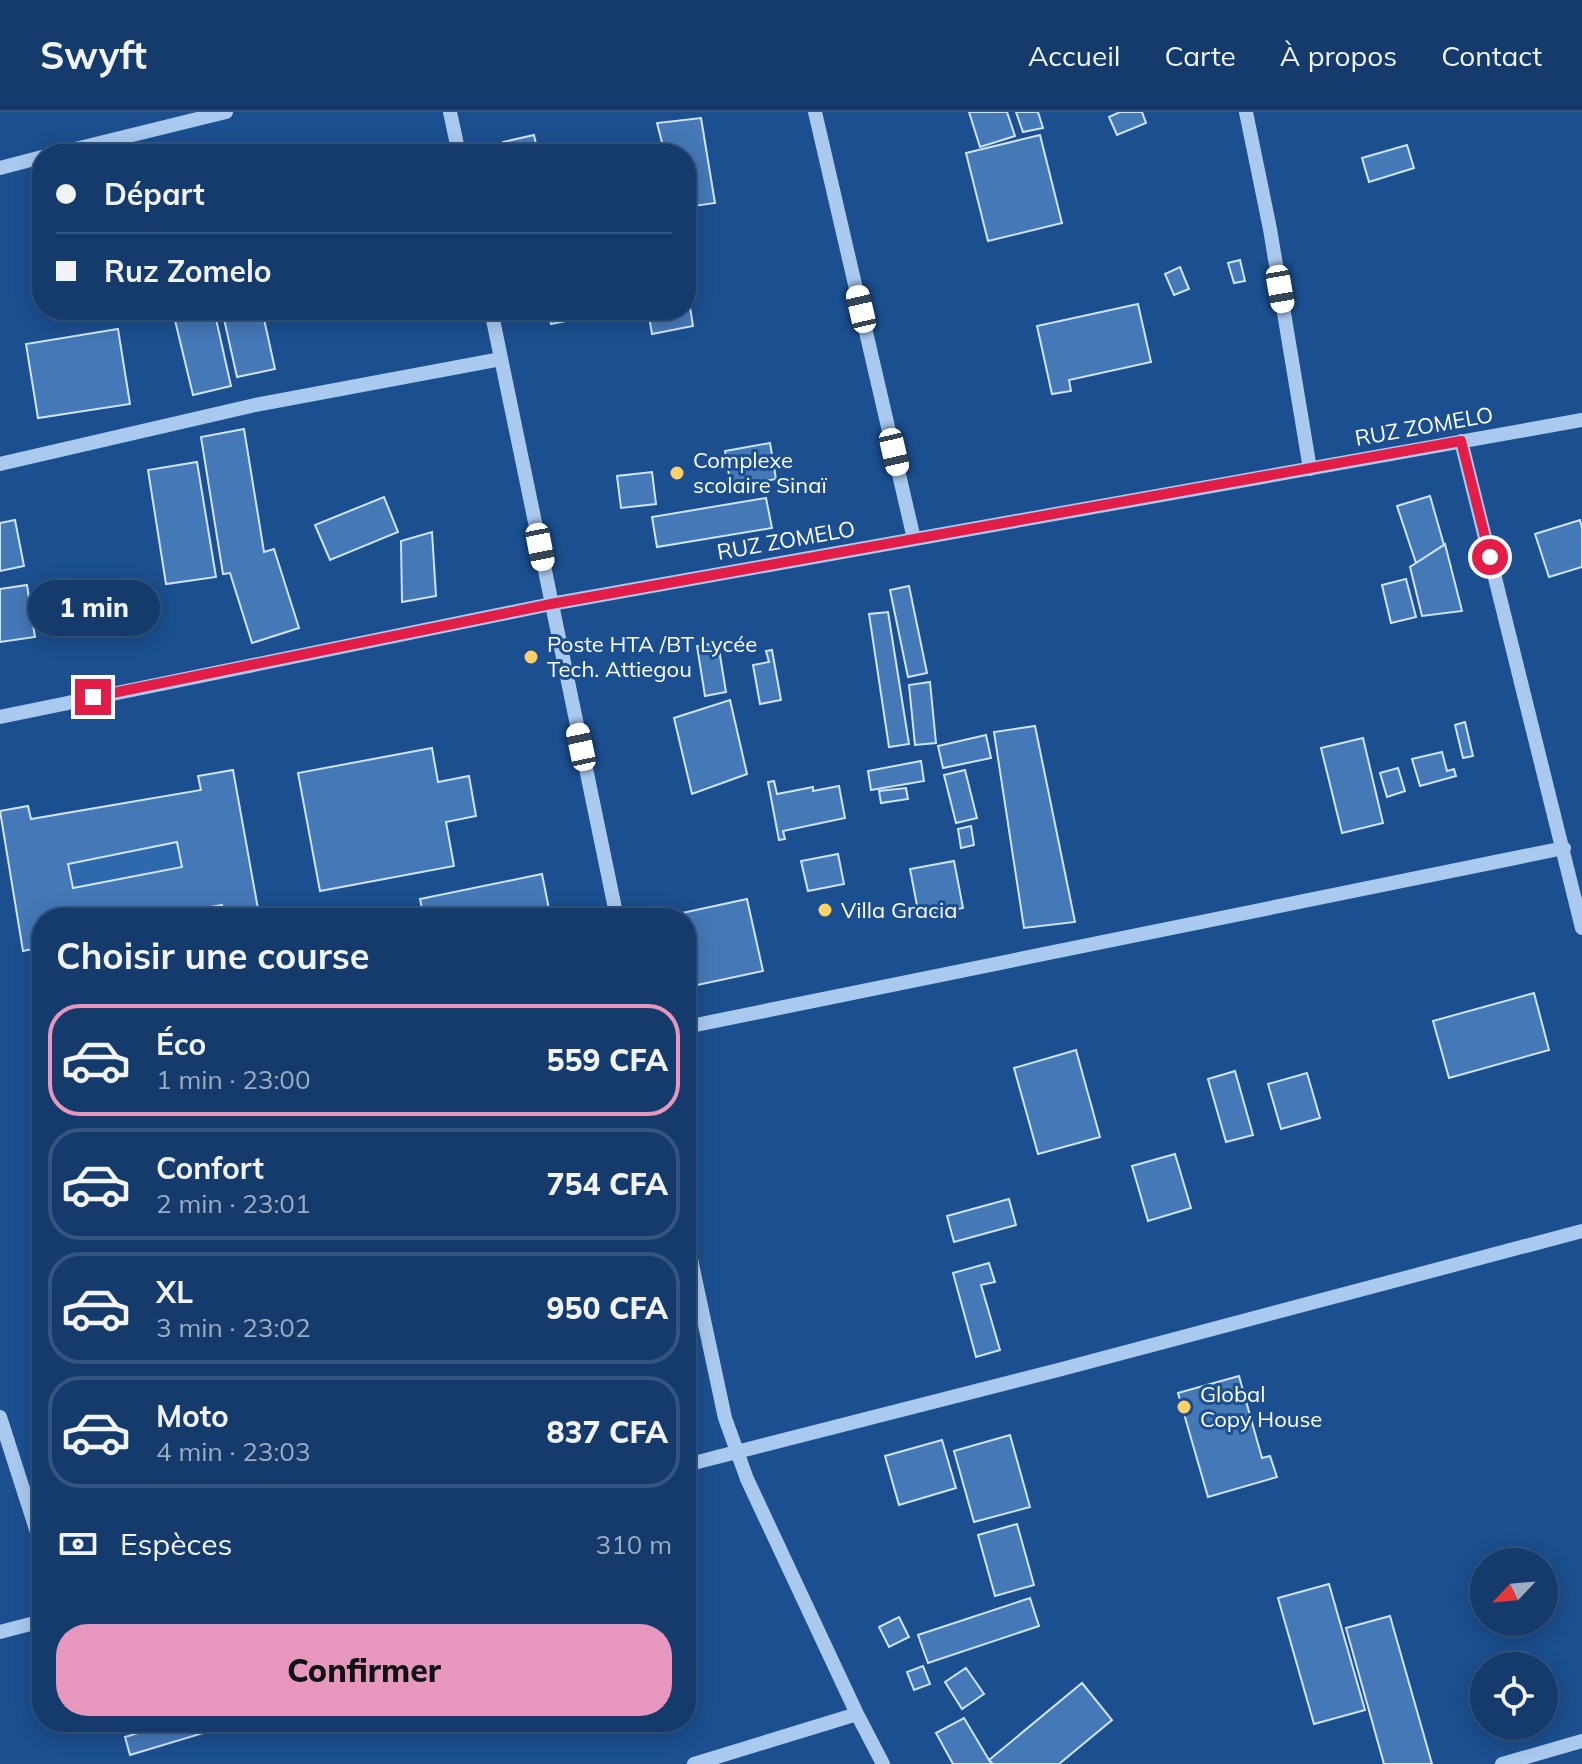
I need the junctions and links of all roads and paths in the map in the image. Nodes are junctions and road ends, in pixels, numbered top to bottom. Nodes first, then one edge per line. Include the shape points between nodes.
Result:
1 (226, 112) edge
2 (450, 112) edge
3 (815, 112) edge
4 (1246, 112) edge
5 (96, 144) edge
6 (457, 144) edge
7 (32, 160) edge
8 (0, 168) edge
9 (493, 320) edge
10 (501, 359) junction
11 (1582, 420) edge
12 (1461, 441) junction
13 (0, 464) edge
14 (1310, 469) junction
15 (914, 539) junction
16 (551, 604) junction
17 (0, 717) edge
18 (1564, 848) junction
19 (615, 908) edge
20 (1582, 928) edge
21 (696, 1025) edge
22 (1582, 1231) edge
23 (696, 1283) edge
24 (0, 1417) edge
25 (738, 1452) junction
26 (696, 1462) edge
27 (32, 1517) edge
28 (32, 1624) edge
29 (0, 1632) edge
30 (857, 1714) junction
31 (1582, 1741) edge
32 (694, 1764) edge
33 (883, 1764) edge
34 (1502, 1764) edge

1 - 5 street
2 - 6 street
3 - 15 street
4 - 14 street
7 - 8 street
9 - 10 street
10 - 13 street via 255,405
10 - 16 street
11 - 12 street, RUZ ZOMELO
12 - 14 street, RUZ ZOMELO
12 - 18 street
14 - 15 street, RUZ ZOMELO
15 - 16 street, RUZ ZOMELO
16 - 17 street, RUZ ZOMELO
16 - 19 street
18 - 20 street
18 - 21 street
22 - 25 street
23 - 25 street via 725,1418
24 - 27 street
25 - 26 street
25 - 30 street
28 - 29 street
30 - 32 street
30 - 33 street
31 - 34 street

